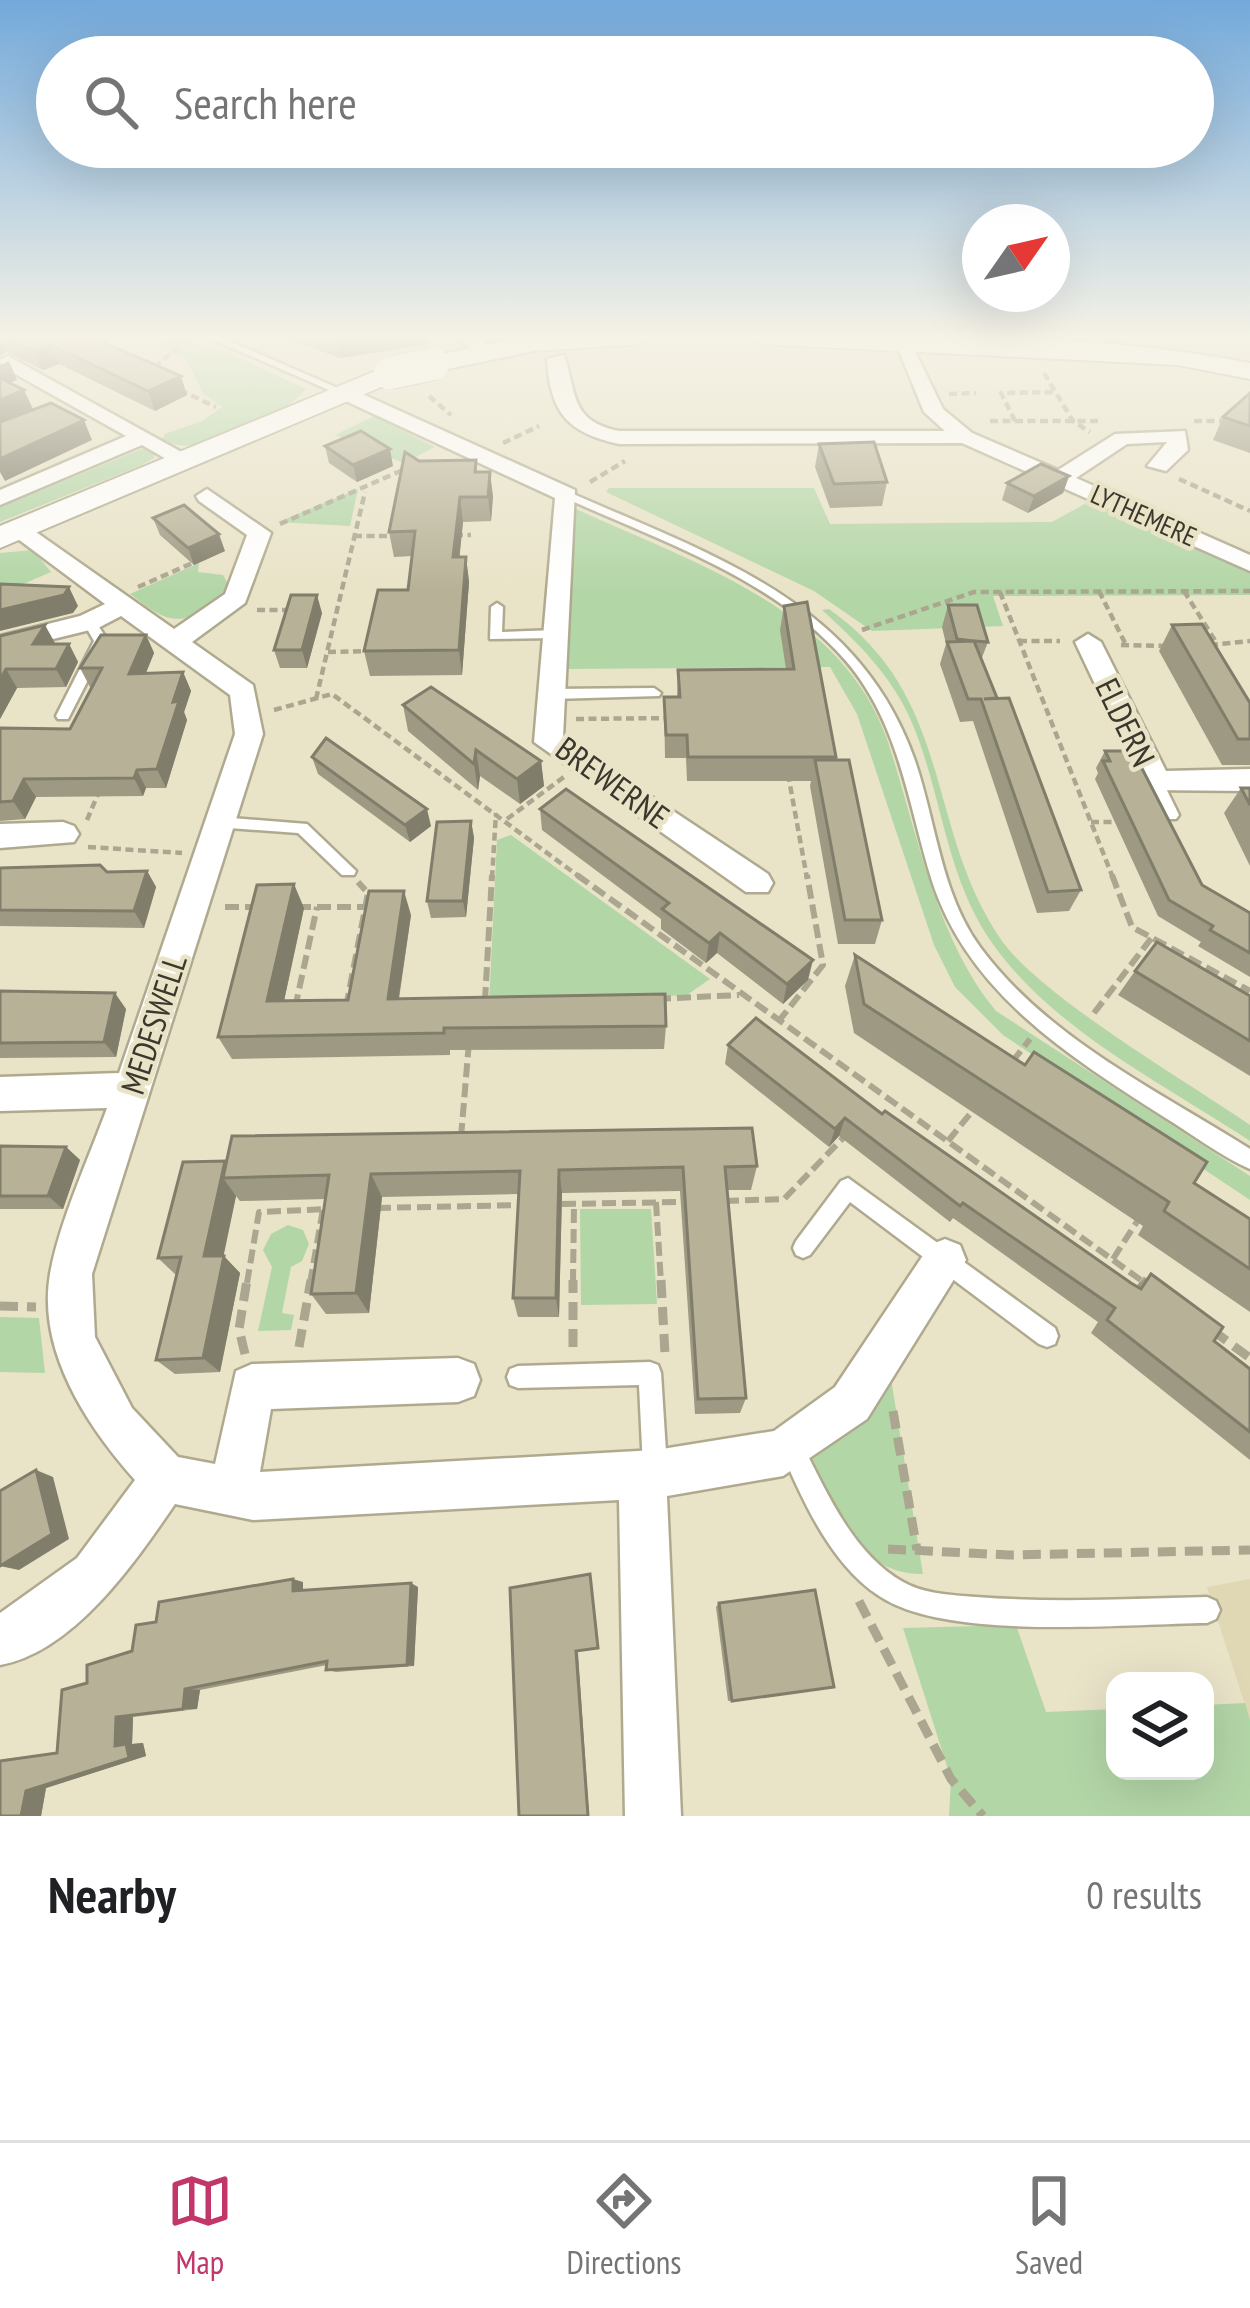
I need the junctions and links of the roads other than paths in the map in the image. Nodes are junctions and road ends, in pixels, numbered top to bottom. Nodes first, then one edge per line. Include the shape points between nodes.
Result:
1 (108, 421) edge
2 (273, 421) edge
3 (410, 421) edge
4 (574, 421) edge
5 (940, 421) edge
6 (144, 436) junction
7 (964, 437) junction
8 (183, 458) junction
9 (1158, 466) dead end
10 (1060, 478) junction
11 (575, 491) junction
12 (207, 496) dead end
13 (6, 522) edge
14 (1250, 564) edge
15 (114, 606) junction
16 (497, 607) dead end
17 (556, 634) junction
18 (175, 641) junction
19 (1088, 641) road end
20 (0, 644) edge
21 (654, 692) dead end
22 (551, 707) junction
23 (63, 716) dead end
24 (1250, 779) edge
25 (1156, 782) junction
26 (1171, 815) edge
27 (63, 834) road end
28 (0, 836) edge
29 (215, 839) junction
30 (348, 871) road end
31 (757, 883) dead end
32 (131, 1090) junction
33 (0, 1094) edge
34 (1250, 1160) edge
35 (803, 1247) dead end
36 (945, 1260) junction
37 (1047, 1336) dead end
38 (518, 1377) dead end
39 (458, 1380) dead end
40 (788, 1452) junction
41 (649, 1475) junction
42 (165, 1478) junction
43 (233, 1493) junction
44 (1207, 1610) dead end
45 (0, 1639) edge
46 (653, 1816) edge

1 - 6 street
2 - 8 street
3 - 11 street
4 - 7 street via 637,440
5 - 7 street
6 - 8 street
6 - 13 street
7 - 10 street
8 - 13 street
9 - 10 street, LYTHEMERE via 1177,449 1178,435 1122,438
10 - 14 street, LYTHEMERE
11 - 17 street, BREWERNE
11 - 34 lane via 767,589 848,649 898,730 972,949 1043,1022
12 - 18 street via 259,533 236,598
13 - 15 street
15 - 18 street
15 - 20 street
15 - 23 lane
16 - 17 lane via 496,636
17 - 22 street, BREWERNE
18 - 29 street, MEDESWELL via 243,691 249,734
19 - 25 street, ELDERN
21 - 22 lane
22 - 31 street, BREWERNE via 548,742
24 - 25 street, ELDERN
25 - 26 lane
27 - 28 street
29 - 30 lane via 302,828
29 - 32 street, MEDESWELL
32 - 33 street
32 - 42 street, MEDESWELL via 71,1274 69,1308 73,1341 116,1424
35 - 36 lane via 848,1189
36 - 37 lane
36 - 40 street via 851,1403
38 - 41 lane via 650,1372
39 - 43 street via 272,1387
40 - 41 street
40 - 44 lane via 833,1532 898,1595 983,1612
41 - 43 street
41 - 46 street
42 - 43 street
42 - 45 street via 95,1576

